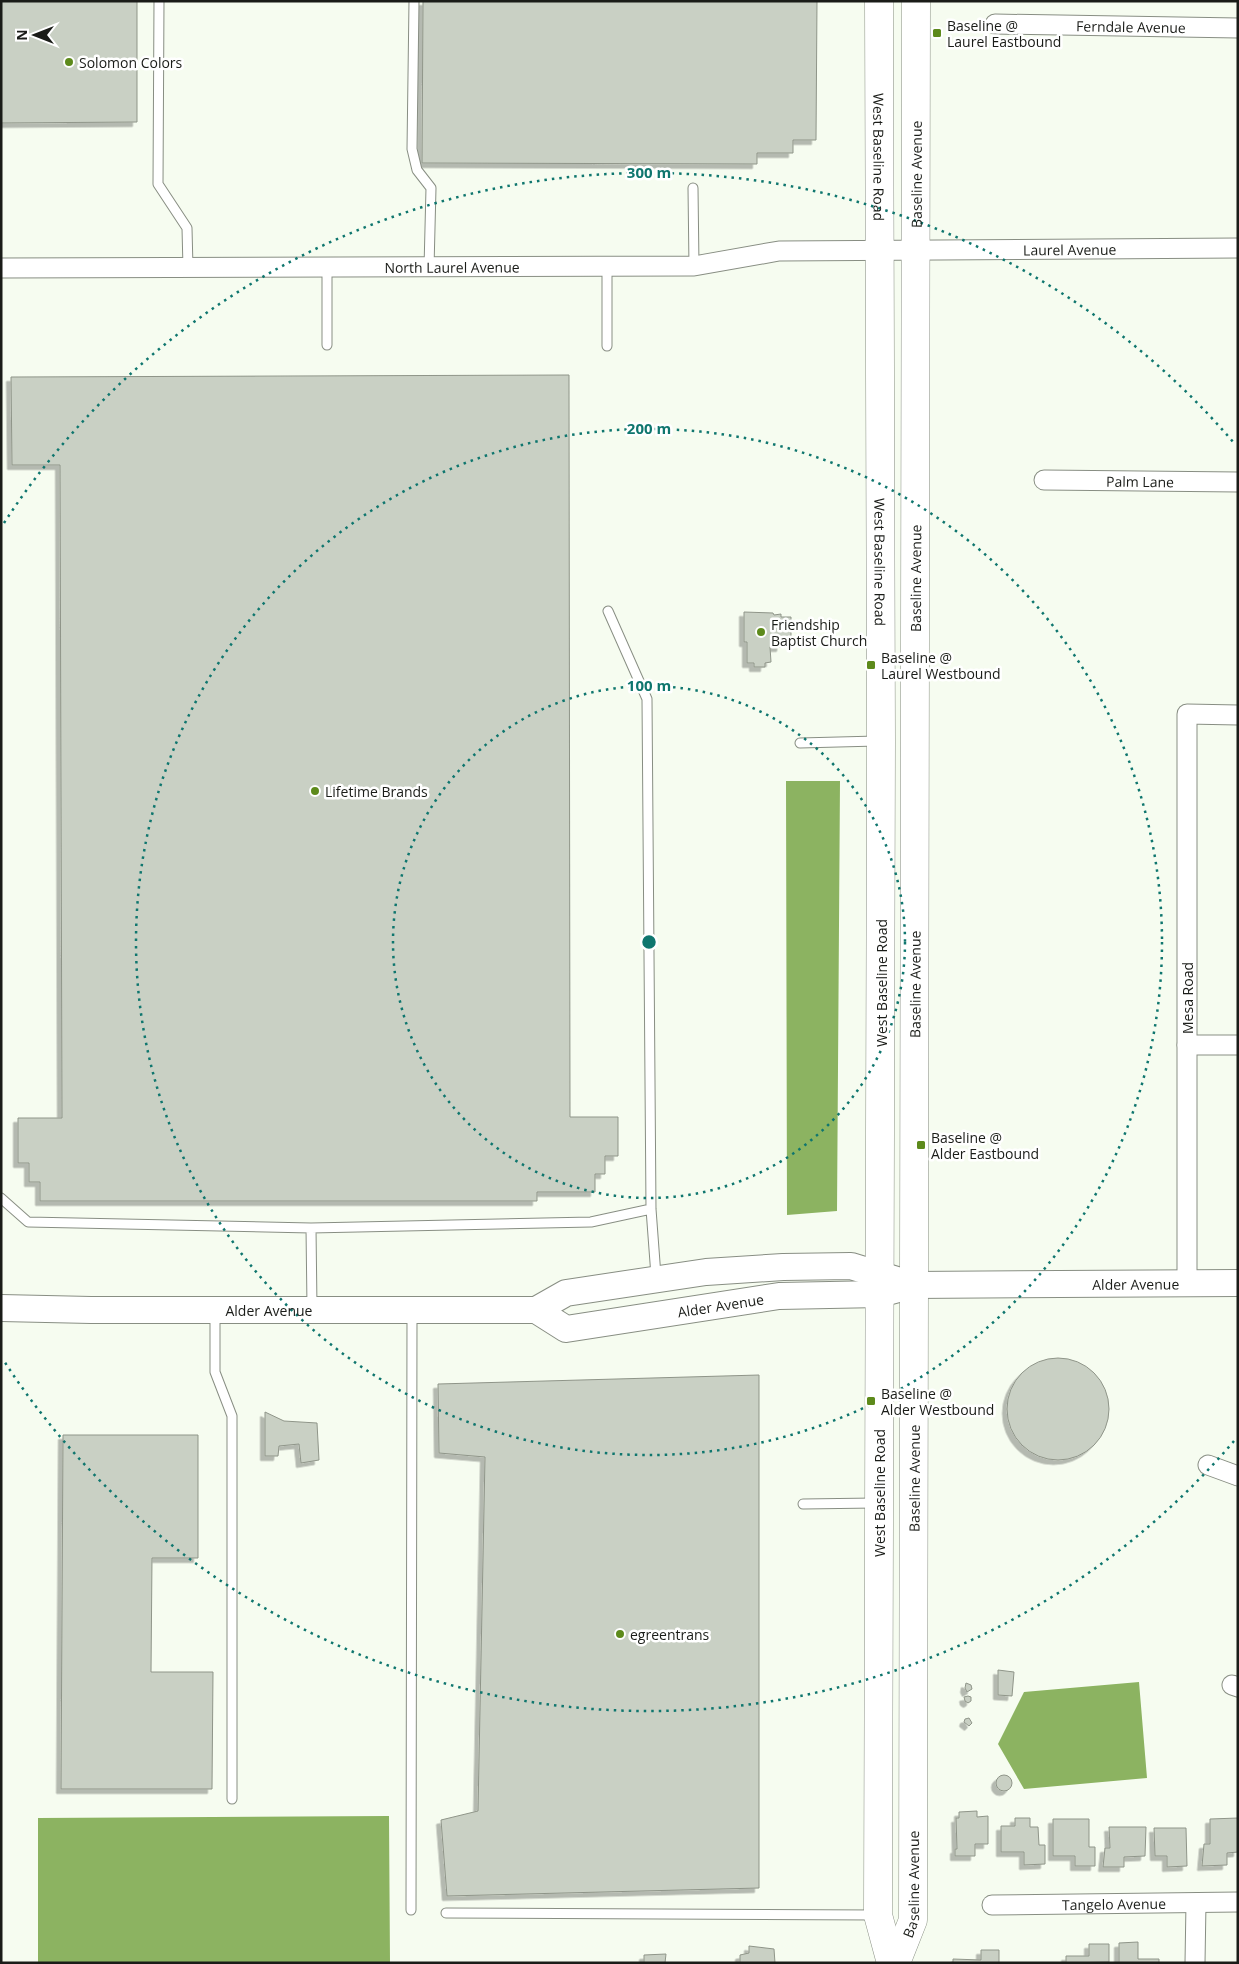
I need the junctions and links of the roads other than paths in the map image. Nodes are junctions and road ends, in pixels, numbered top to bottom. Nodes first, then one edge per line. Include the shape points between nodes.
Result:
1 (159, 1) edge
2 (414, 1) edge
3 (878, 1) edge
4 (916, 1) edge
5 (995, 24) dead end
6 (1238, 28) edge
7 (693, 188) dead end
8 (1238, 248) edge
9 (899, 250) junction
10 (607, 266) junction
11 (694, 266) junction
12 (1, 268) edge
13 (188, 268) junction
14 (327, 268) junction
15 (429, 268) junction
16 (327, 345) dead end
17 (607, 346) dead end
18 (1044, 480) dead end
19 (1238, 482) edge
20 (608, 611) dead end
21 (1238, 714) edge
22 (881, 741) junction
23 (800, 743) dead end
24 (1186, 1045) junction
25 (1238, 1045) edge
26 (1, 1198) edge
27 (651, 1209) junction
28 (312, 1228) junction
29 (656, 1279) junction
30 (1187, 1283) junction
31 (1238, 1283) edge
32 (880, 1284) junction
33 (913, 1285) junction
34 (1, 1308) edge
35 (215, 1310) junction
36 (312, 1310) junction
37 (412, 1310) junction
38 (536, 1310) junction
39 (1208, 1465) dead end
40 (1238, 1476) edge
41 (879, 1503) junction
42 (803, 1504) dead end
43 (232, 1799) dead end
44 (1238, 1902) edge
45 (1196, 1903) junction
46 (992, 1905) dead end
47 (411, 1910) dead end
48 (446, 1913) dead end
49 (878, 1915) junction
50 (891, 1963) edge
51 (896, 1963) edge
52 (1195, 1963) edge

1 - 13 lane via 158,184 187,228
2 - 15 lane via 412,149 417,170 431,188
3 - 9 main road, West Baseline Road
4 - 9 main road, Baseline Avenue
5 - 6 street, Ferndale Avenue
7 - 11 lane
8 - 9 street, Laurel Avenue
9 - 11 street, North Laurel Avenue via 779,251
9 - 22 main road, West Baseline Road
9 - 33 main road, Baseline Avenue
10 - 11 street, North Laurel Avenue
10 - 15 street, North Laurel Avenue
10 - 17 lane
12 - 13 street, North Laurel Avenue
13 - 14 street, North Laurel Avenue
14 - 15 street, North Laurel Avenue
14 - 16 lane
18 - 19 street, Palm Lane
20 - 27 lane via 647,699
21 - 24 street, Mesa Road via 1187,714
22 - 23 lane
22 - 32 main road, West Baseline Road
24 - 25 street
24 - 30 street, Mesa Road
26 - 28 lane via 28,1222
27 - 28 lane via 591,1222
27 - 29 lane
28 - 36 lane
29 - 32 main road, Alder Avenue via 706,1272 851,1266
29 - 38 main road, Alder Avenue via 566,1293
30 - 31 main road, Alder Avenue
30 - 33 main road, Alder Avenue
32 - 33 main road, Alder Avenue
32 - 38 main road, Alder Avenue via 846,1296 779,1296 566,1329
32 - 41 main road, West Baseline Road
33 - 51 main road, Baseline Avenue via 913,1920
34 - 35 main road, Alder Avenue
35 - 36 main road, Alder Avenue
35 - 43 lane via 215,1372 232,1416
36 - 37 main road, Alder Avenue
37 - 38 main road, Alder Avenue
37 - 47 lane
39 - 40 street
41 - 42 lane
41 - 49 main road, West Baseline Road
44 - 45 street, Tangelo Avenue
45 - 46 street, Tangelo Avenue
45 - 52 street
48 - 49 lane
49 - 50 main road, West Baseline Road

